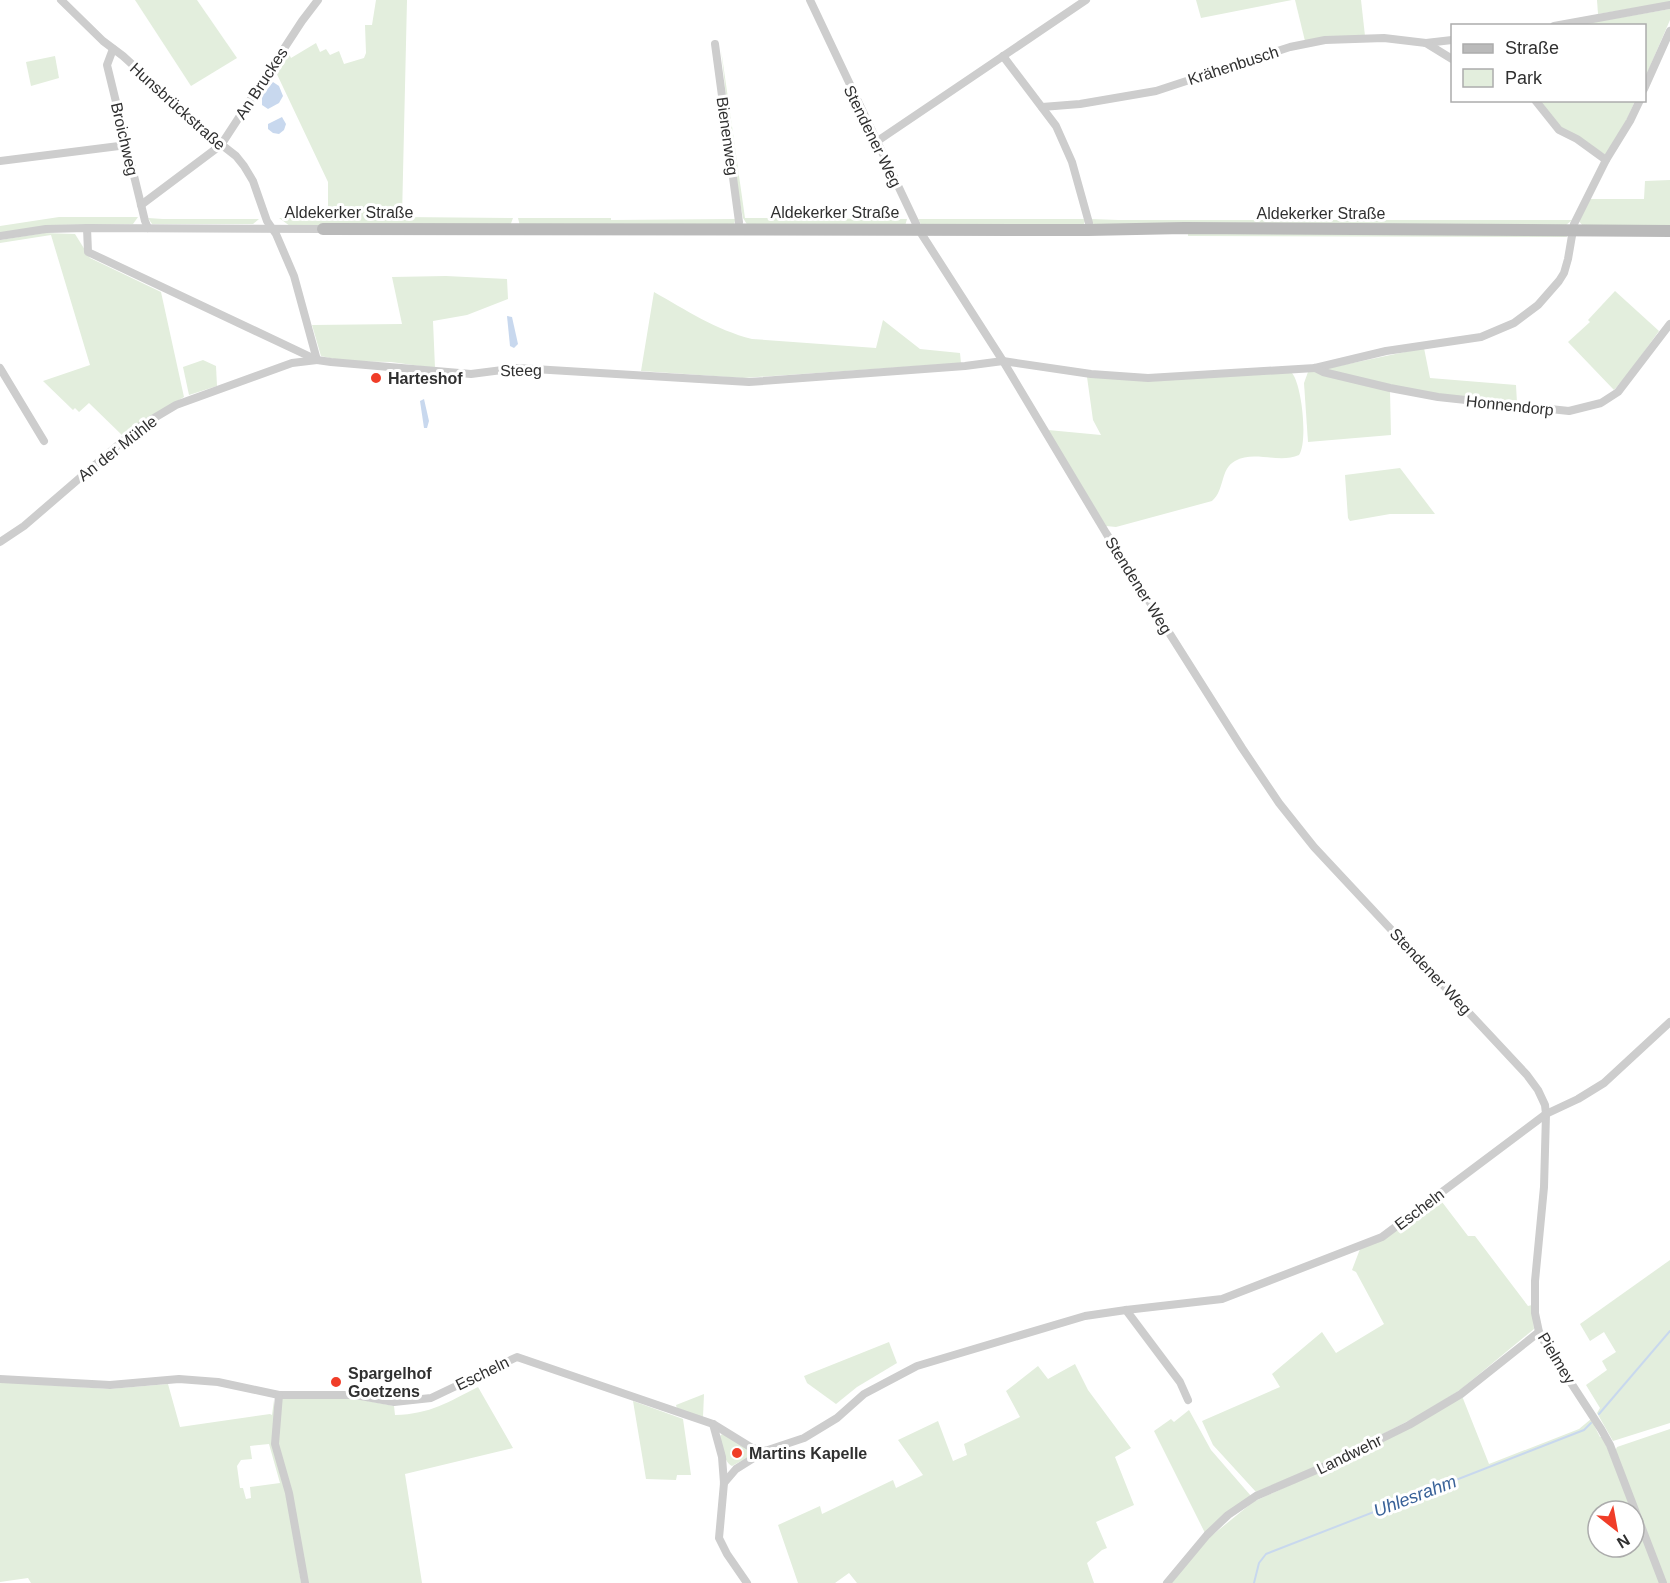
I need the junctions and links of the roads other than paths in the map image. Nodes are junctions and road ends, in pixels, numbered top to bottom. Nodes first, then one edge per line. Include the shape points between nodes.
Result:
1 (61, 0) edge
2 (318, 0) edge
3 (810, 0) edge
4 (1086, 0) edge
5 (1670, 5) edge
6 (1565, 24) edge
7 (1670, 31) edge
8 (1451, 39) edge
9 (1426, 43) junction
10 (715, 44) dead end
11 (113, 49) junction
12 (1003, 56) junction
13 (1451, 58) edge
14 (1646, 85) edge
15 (1537, 102) edge
16 (1639, 102) edge
17 (1042, 107) junction
18 (876, 142) junction
19 (128, 145) junction
20 (220, 145) junction
21 (1606, 160) junction
22 (0, 161) edge
23 (141, 205) junction
24 (87, 228) junction
25 (148, 228) junction
26 (272, 228) junction
27 (738, 228) junction
28 (322, 229) joint
29 (919, 230) junction
30 (1088, 230) junction
31 (1573, 231) junction
32 (1670, 231) edge
33 (0, 236) edge
34 (1670, 324) edge
35 (317, 360) junction
36 (1003, 361) junction
37 (0, 368) edge
38 (1315, 368) junction
39 (44, 441) dead end
40 (0, 542) edge
41 (1670, 1022) edge
42 (1546, 1114) junction
43 (1126, 1310) junction
44 (1539, 1332) junction
45 (0, 1379) edge
46 (279, 1395) junction
47 (1188, 1400) dead end
48 (713, 1424) junction
49 (765, 1451) junction
50 (724, 1483) junction
51 (305, 1583) edge
52 (747, 1583) edge
53 (1167, 1583) edge
54 (1663, 1583) edge

1 - 11 street, Hunsbrückstraße
2 - 20 street, An Bruckes
3 - 18 street, Stendener Weg
4 - 12 street
5 - 6 street
7 - 14 street
8 - 9 street, Krähenbusch
9 - 13 street, Krähenbusch
9 - 17 street, Krähenbusch via 1384,38 1325,40 1290,47 1156,91
10 - 27 street, Bienenweg
11 - 19 street, Broichweg via 107,65
11 - 20 street, Hunsbrückstraße
12 - 17 street
12 - 18 street
15 - 21 street via 1559,130
16 - 21 street
17 - 30 street via 1056,126 1072,162
18 - 29 street, Stendener Weg
19 - 22 street
19 - 23 street, Broichweg
20 - 23 street, An Bruckes
20 - 26 street, Hunsbrückstraße via 236,156 249,174
21 - 31 street
23 - 25 street, Broichweg
24 - 25 street, Aldekerker Straße
24 - 33 street, Aldekerker Straße
24 - 35 street, Steeg via 88,252
25 - 26 street, Aldekerker Straße
26 - 28 street, Aldekerker Straße
26 - 35 street, Hunsbrückstraße via 294,276
27 - 28 street, Aldekerker Straße
27 - 29 street, Aldekerker Straße
29 - 30 street, Aldekerker Straße
29 - 36 street, Stendener Weg
30 - 31 street, Aldekerker Straße
31 - 32 street, Aldekerker Straße
31 - 38 street, Honnendorp via 1566,268 1559,281 1538,305 1508,327 1481,337 1386,351
34 - 38 street, Honnendorp via 1618,392 1601,403 1569,411 1438,398
35 - 36 street, Steeg via 462,373 517,368 749,382
35 - 40 street, An der Mühle via 292,363 176,405 139,427
36 - 38 street, Honnendorp via 1148,378
36 - 42 street, Stendener Weg via 1106,533 1279,803 1314,847 1527,1075 1538,1090
37 - 39 street
41 - 42 street, Escheln via 1604,1083
42 - 43 street, Escheln via 1382,1237 1222,1299
42 - 44 street, Pielmey via 1535,1281
43 - 47 street via 1180,1382
43 - 49 street, Escheln via 1085,1316 917,1366 864,1394 837,1418 804,1438
44 - 53 street, Landwehr via 1461,1394 1418,1420 1256,1496 1207,1535
44 - 54 street, Pielmey via 1610,1445
45 - 46 street, Escheln via 110,1385 179,1379 218,1382
46 - 48 street, Escheln via 355,1395 394,1402 431,1398 517,1357
46 - 51 street via 275,1444 289,1493
48 - 49 street, Escheln via 752,1448
48 - 50 street
49 - 50 street, Escheln via 736,1469
50 - 52 street via 719,1538

